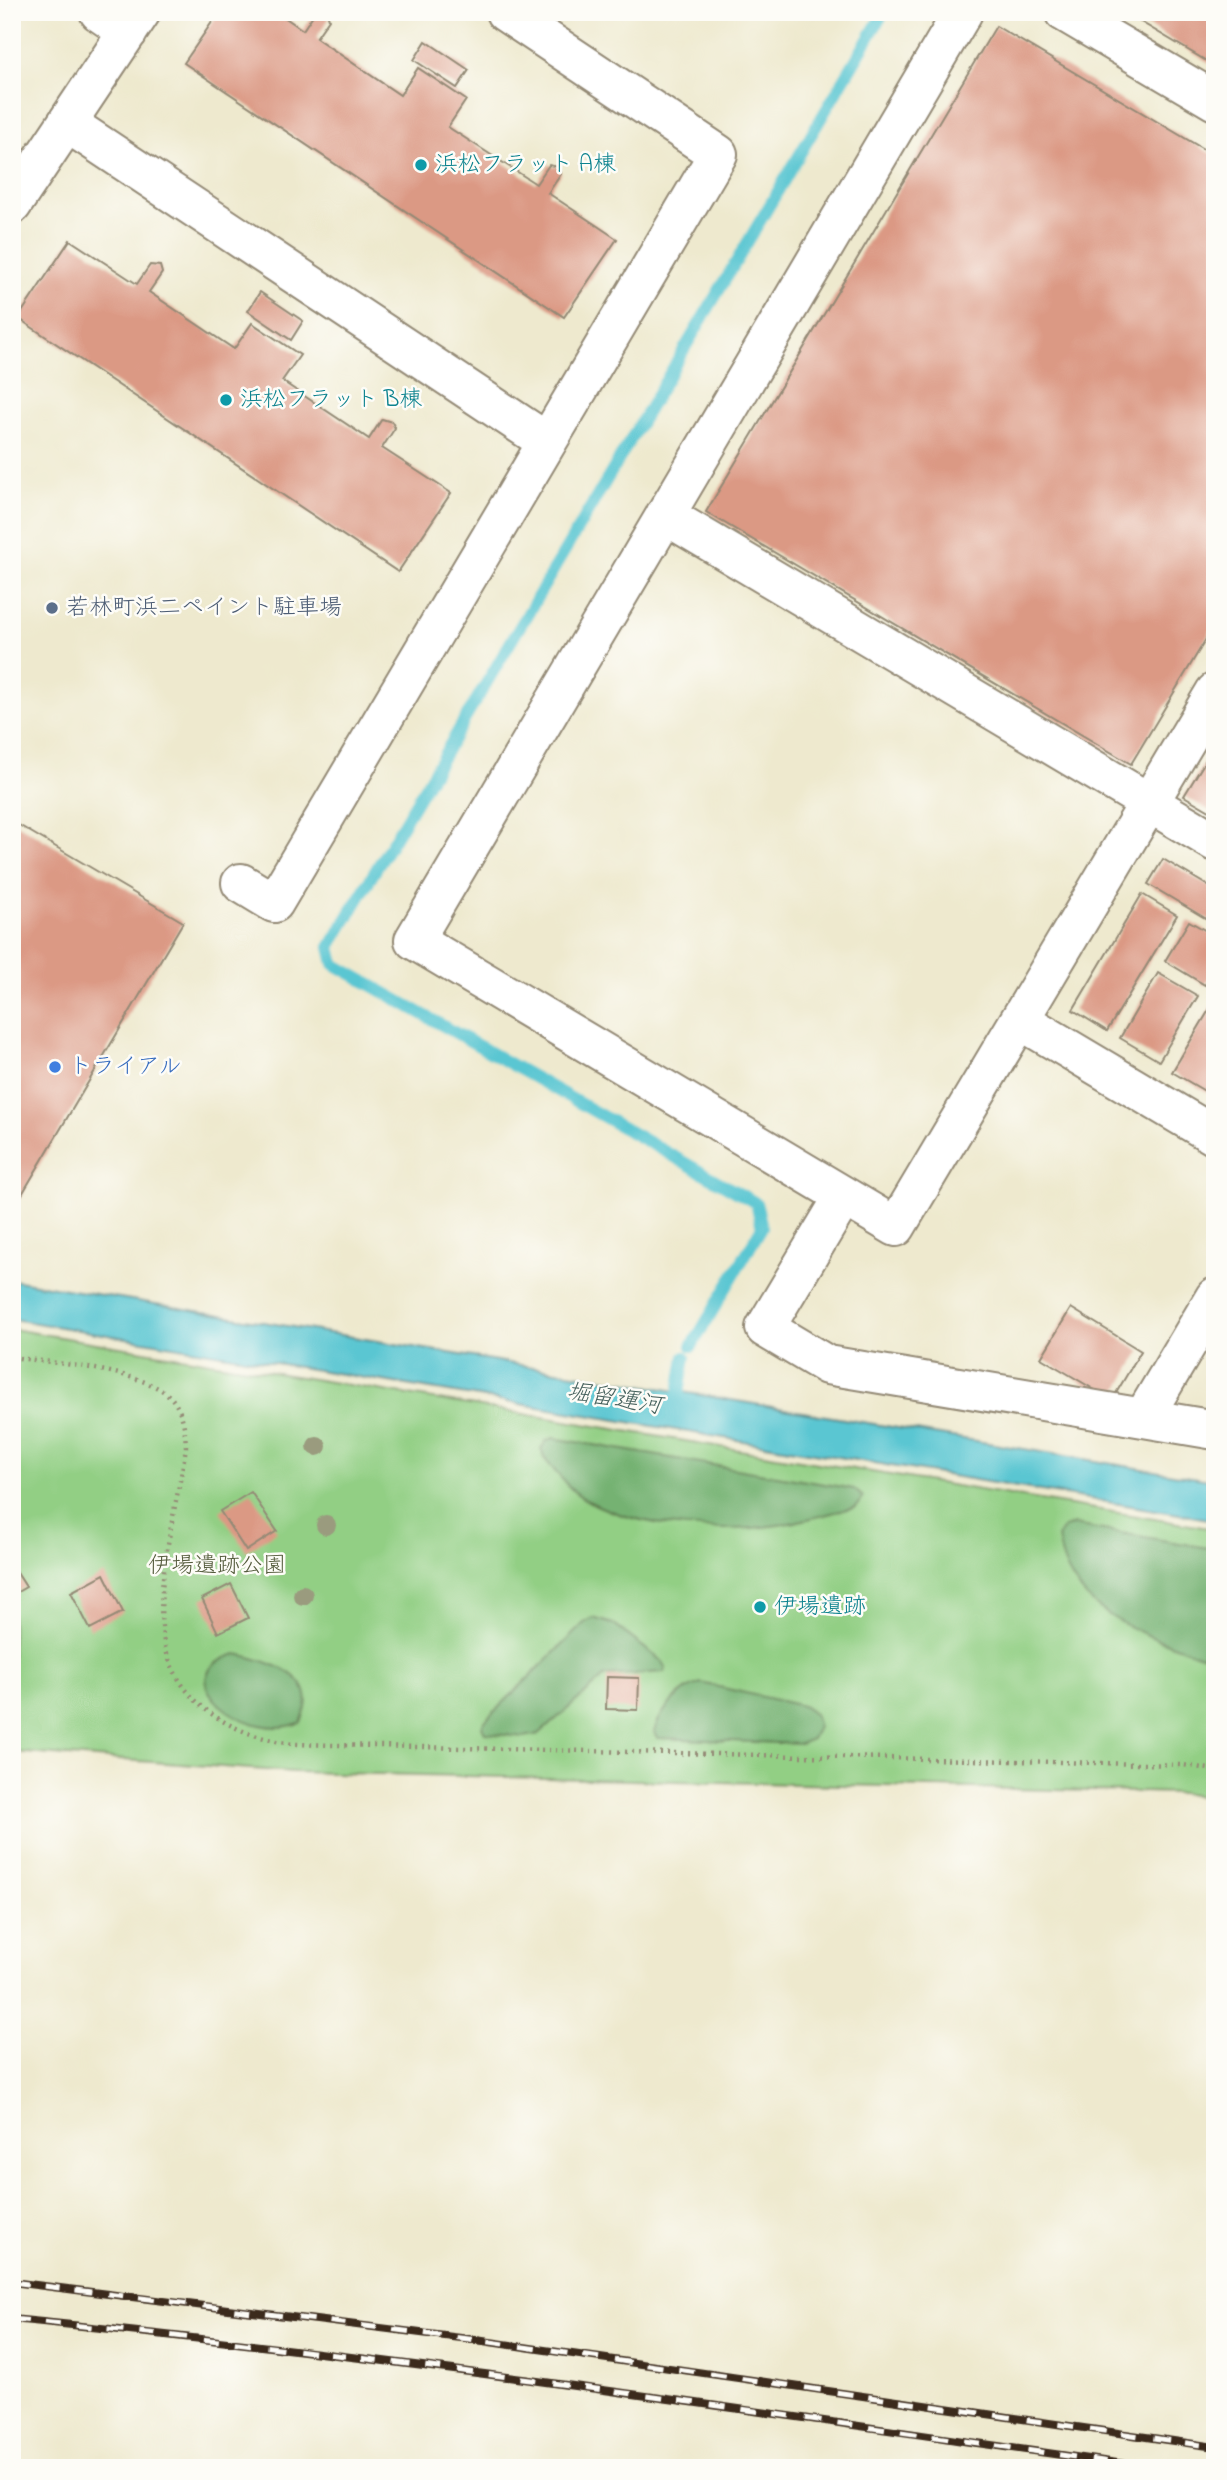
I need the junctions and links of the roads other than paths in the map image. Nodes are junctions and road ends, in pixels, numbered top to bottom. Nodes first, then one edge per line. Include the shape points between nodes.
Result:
1 (505, 12) edge
2 (963, 12) edge
3 (1064, 12) edge
4 (123, 19) edge
5 (1215, 102) edge
6 (68, 123) junction
7 (12, 205) edge
8 (547, 442) junction
9 (665, 515) junction
10 (1215, 692) edge
11 (1149, 803) junction
12 (1215, 842) edge
13 (241, 883) dead end
14 (1020, 1020) junction
15 (1215, 1136) edge
16 (844, 1196) junction
17 (1215, 1297) edge
18 (1143, 1418) junction
19 (1215, 1430) edge

1 - 8 lane via 718,154
2 - 9 lane
3 - 5 lane
4 - 6 lane
6 - 7 lane
6 - 8 lane
8 - 13 lane via 274,903
9 - 11 lane
9 - 16 lane via 414,940
10 - 11 lane
11 - 12 lane
11 - 14 lane
14 - 15 lane
14 - 16 lane via 896,1227
16 - 18 lane via 765,1328 827,1365
17 - 18 lane
18 - 19 lane

